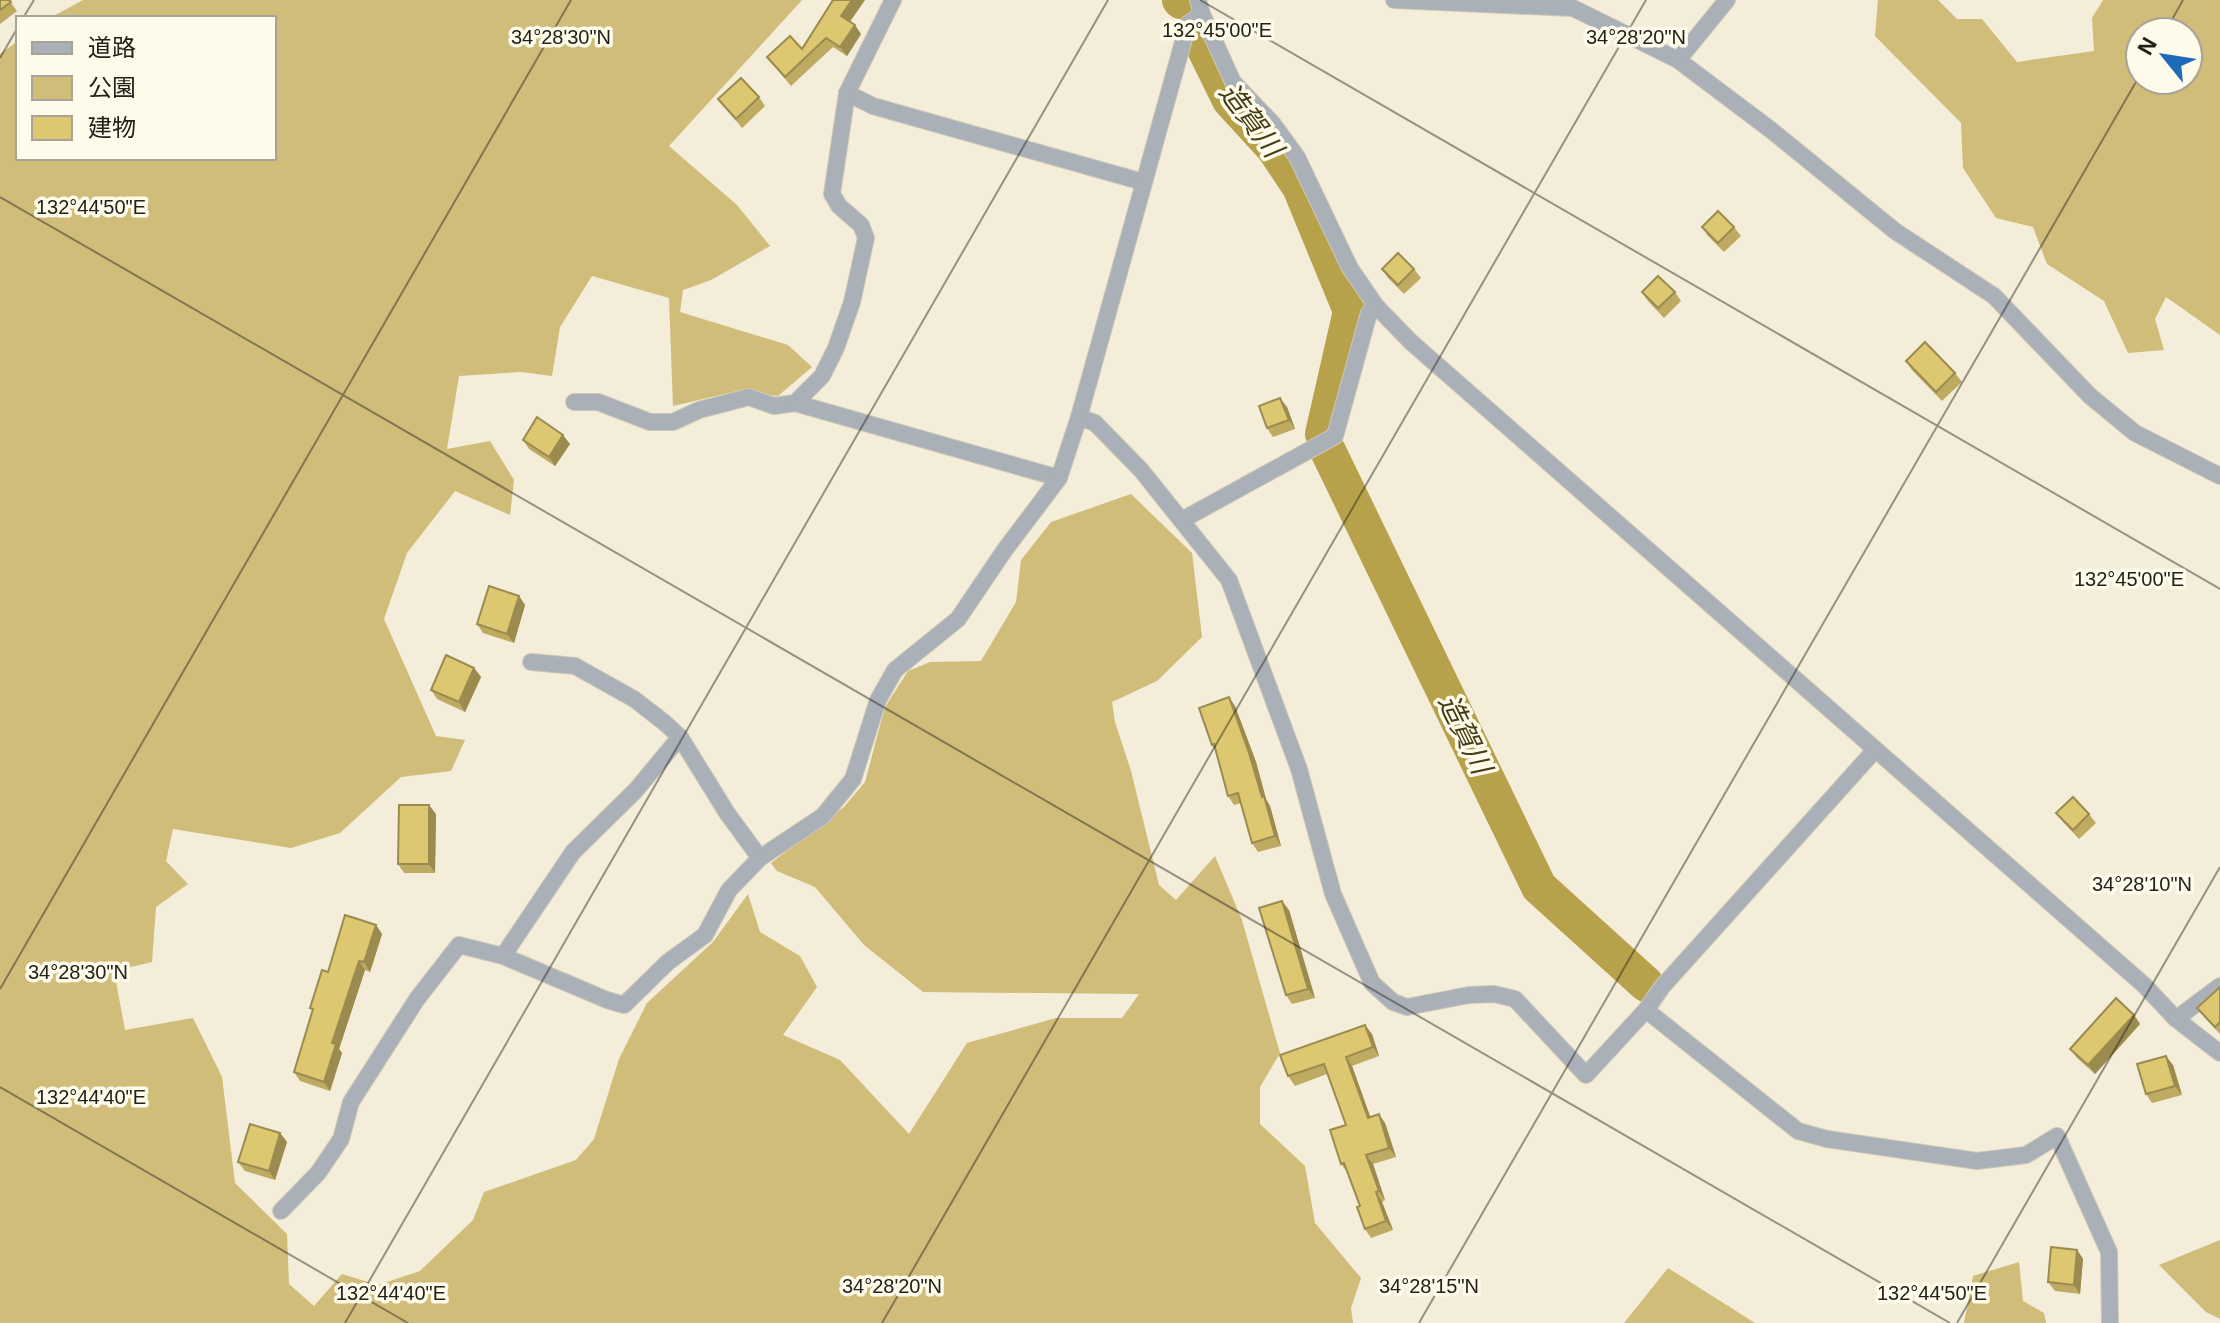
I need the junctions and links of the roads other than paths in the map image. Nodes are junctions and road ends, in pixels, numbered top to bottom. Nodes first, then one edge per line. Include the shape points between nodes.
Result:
1 (893, 0) edge
2 (1394, 0) edge
3 (1727, 0) edge
4 (1200, 7) edge
5 (1678, 60) junction
6 (847, 93) junction
7 (1143, 182) junction
8 (1376, 306) junction
9 (574, 402) dead end
10 (795, 403) junction
11 (1079, 417) junction
12 (2220, 476) edge
13 (1059, 478) junction
14 (1182, 520) junction
15 (531, 662) dead end
16 (680, 737) junction
17 (1875, 750) junction
18 (760, 858) junction
19 (503, 956) junction
20 (2220, 986) edge
21 (1646, 1010) junction
22 (2176, 1019) junction
23 (2220, 1053) edge
24 (281, 1211) dead end
25 (2110, 1323) edge

1 - 6 street
2 - 5 street via 1573,8
3 - 5 street
4 - 7 street via 1188,24
4 - 8 street via 1233,82 1297,157 1350,268
5 - 12 street via 1895,231 1994,296 2090,396 2135,433
6 - 7 street via 873,106
6 - 10 street via 832,194 866,238 836,348 822,376
7 - 11 street
8 - 14 street via 1369,313 1335,436
8 - 17 street
9 - 10 street via 598,402 650,422 673,422 749,397 774,406
10 - 13 street
11 - 13 street
11 - 14 street via 1095,423
13 - 18 street via 958,619 895,670 878,700 853,779 823,816
14 - 21 street via 1229,580 1299,769 1333,894 1372,983 1407,1007 1469,995 1515,999 1586,1075
15 - 16 street via 575,666 634,699
16 - 18 street
16 - 19 street via 573,852
17 - 21 street
17 - 22 street via 2132,974
18 - 19 street via 729,890 705,935 624,1005
19 - 24 street via 459,945 351,1102 341,1139 318,1173
20 - 22 street
21 - 25 street via 1798,1131 1977,1161 2026,1155 2057,1136 2109,1252
22 - 23 street

